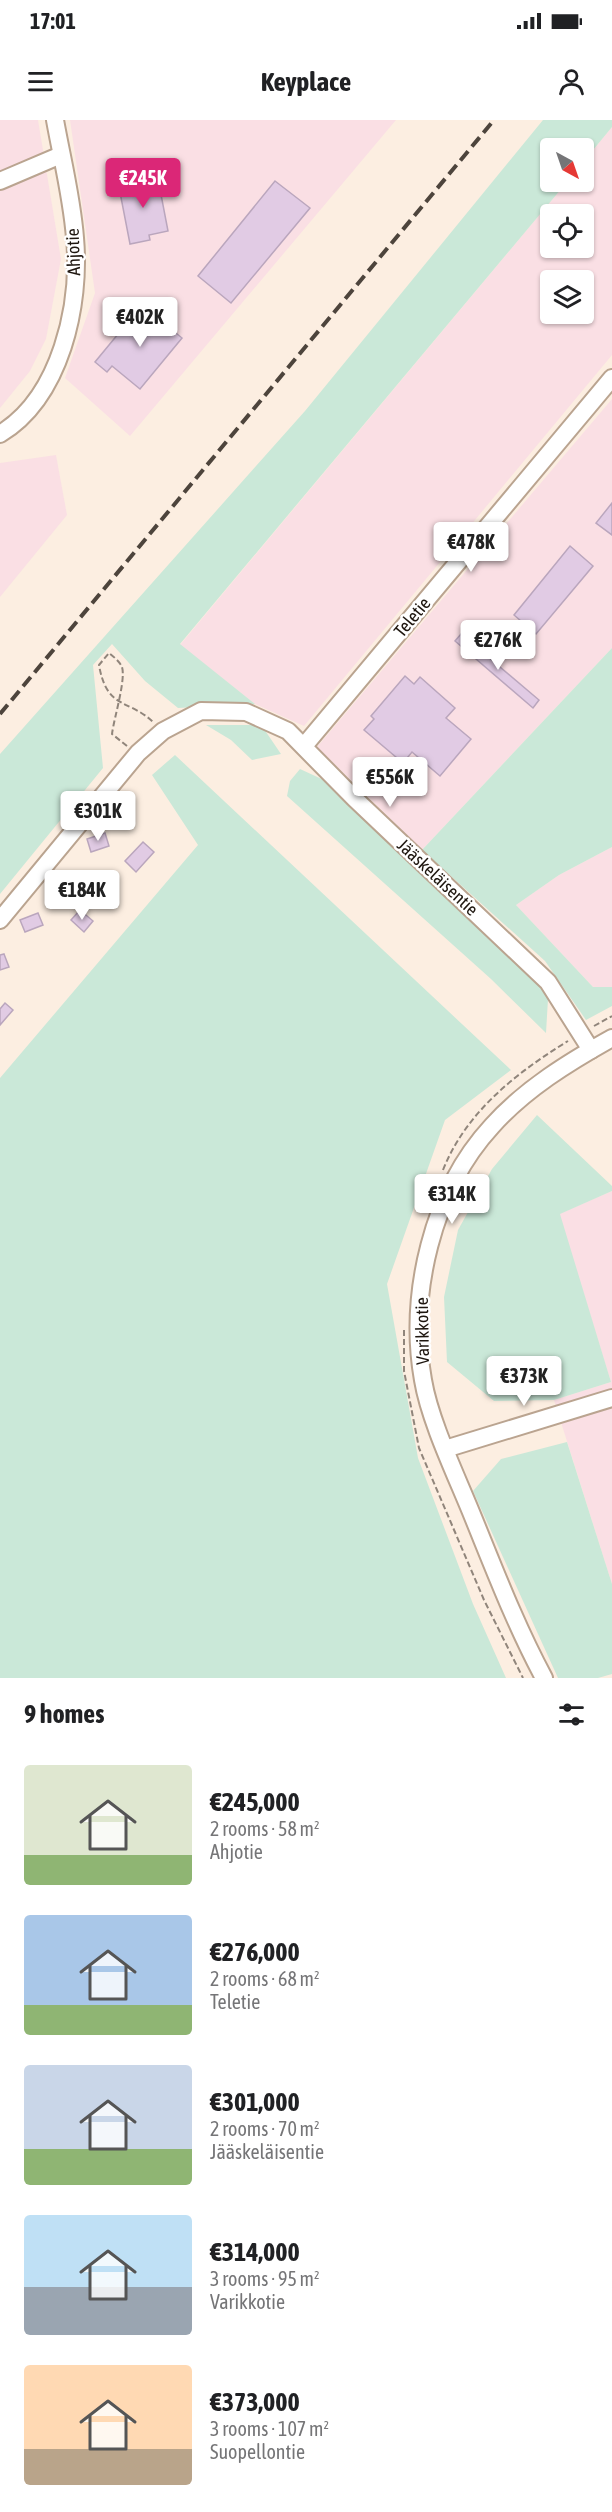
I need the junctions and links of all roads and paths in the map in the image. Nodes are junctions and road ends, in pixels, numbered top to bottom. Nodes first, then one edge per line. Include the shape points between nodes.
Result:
1 (55, 120) edge
2 (61, 155) junction
3 (0, 181) edge
4 (612, 378) edge
5 (0, 434) edge
6 (117, 702) junction
7 (163, 731) junction
8 (304, 746) junction
9 (138, 753) junction
10 (0, 920) edge
11 (611, 1018) edge
12 (582, 1032) junction
13 (612, 1038) edge
14 (591, 1050) junction
15 (442, 1173) dead end
16 (405, 1327) dead end
17 (612, 1398) edge
18 (446, 1449) junction
19 (523, 1678) edge
20 (544, 1678) edge

1 - 2 street, Ahjotie
2 - 3 street
2 - 5 street, Ahjotie via 75,238 74,296 64,341 49,379 27,411
4 - 8 street, Teletie
6 - 6 path via 102,682 99,666 109,653 122,665 124,680
6 - 7 path via 149,718
6 - 9 path via 112,734
7 - 8 street, Jääskeläisentie via 201,711 246,712 288,731
7 - 9 street, Jääskeläisentie
8 - 12 street, Jääskeläisentie via 548,982
9 - 10 street, Jääskeläisentie
11 - 12 path
12 - 14 street, Jääskeläisentie
12 - 15 path via 509,1081 475,1116
13 - 14 street, Varikkotie
14 - 18 street, Varikkotie via 542,1081 491,1126 459,1173 434,1222 421,1292 420,1342 423,1381
16 - 19 path via 404,1371 419,1448 484,1600
17 - 18 street
18 - 20 street, Varikkotie via 524,1641

